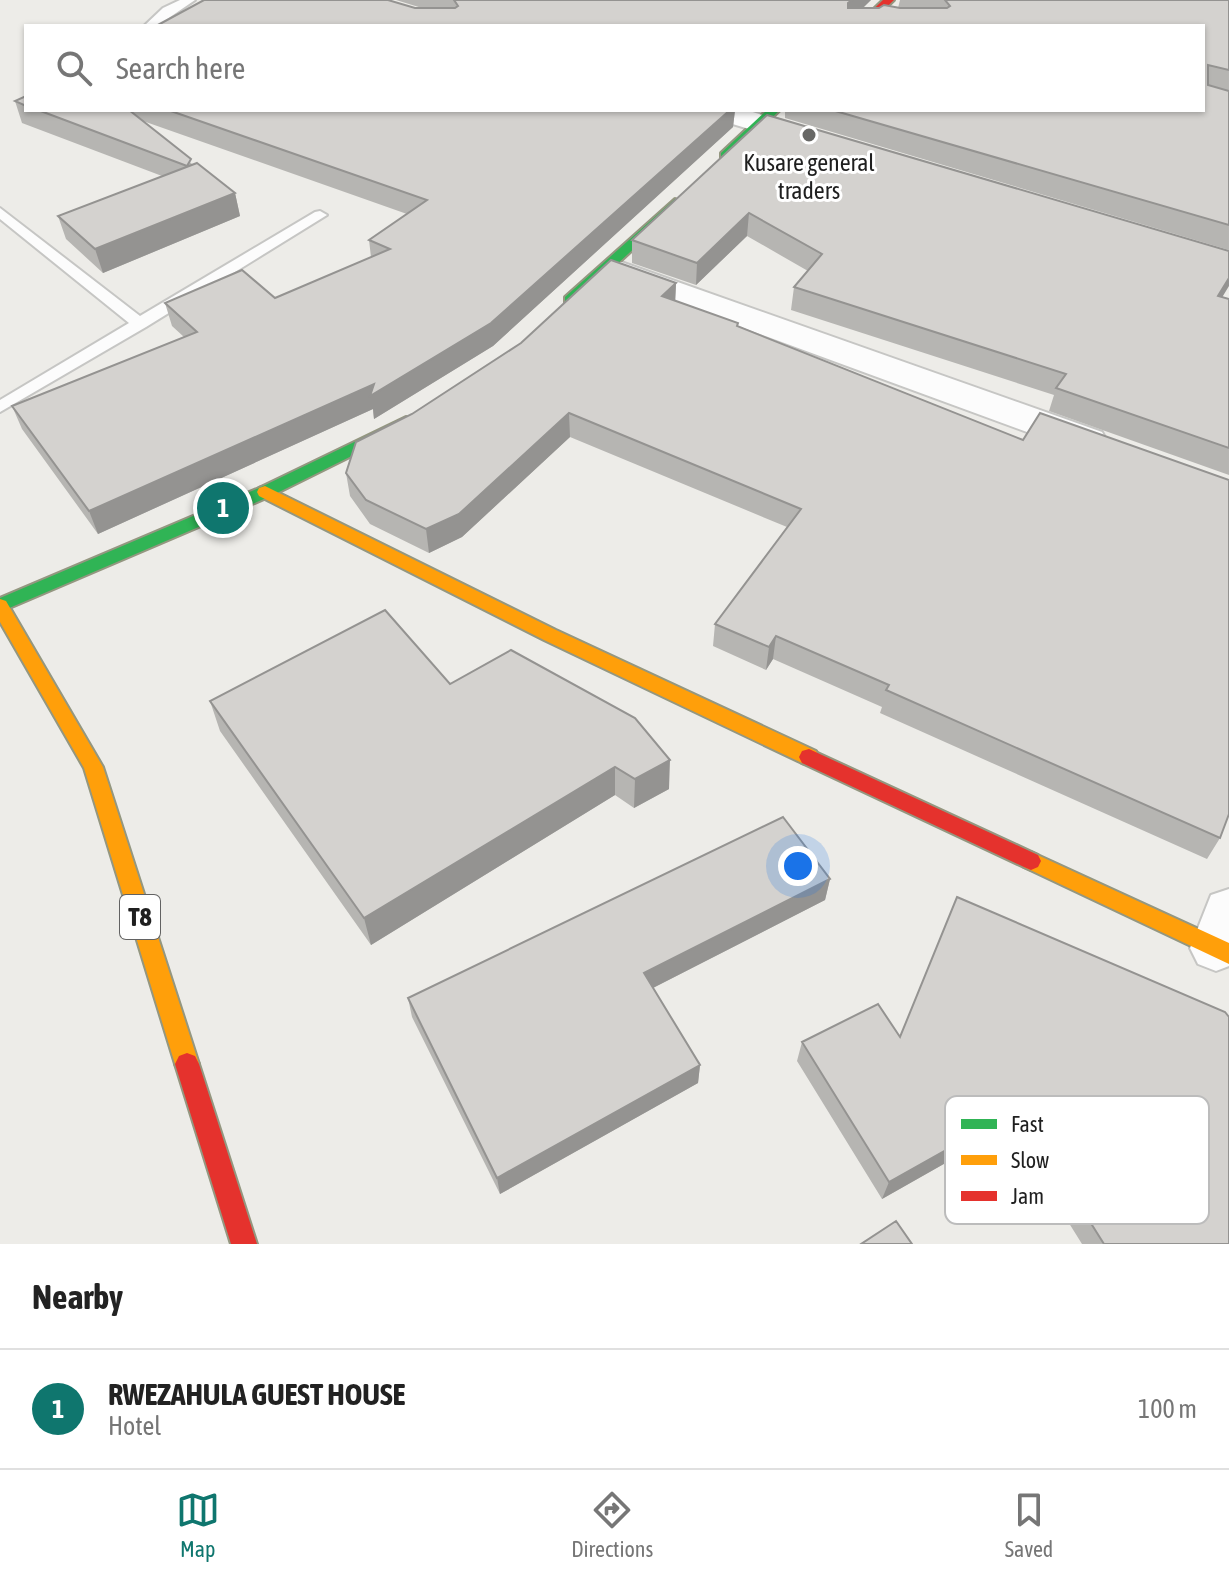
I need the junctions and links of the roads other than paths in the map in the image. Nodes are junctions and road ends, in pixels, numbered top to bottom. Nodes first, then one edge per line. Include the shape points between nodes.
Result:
1 (189, 0) edge
2 (152, 24) edge
3 (731, 112) edge
4 (767, 117) edge
5 (836, 146) edge
6 (716, 164) edge
7 (683, 195) edge
8 (0, 212) edge
9 (320, 215) dead end
10 (607, 267) junction
11 (552, 316) edge
12 (140, 324) junction
13 (0, 407) edge
14 (424, 410) edge
15 (1125, 455) edge
16 (265, 492) junction
17 (0, 605) edge
18 (1225, 937) edge
19 (244, 1244) edge

1 - 2 lane
3 - 4 street
4 - 5 street
4 - 6 main road
7 - 10 main road
8 - 12 lane
9 - 12 lane
10 - 11 main road
10 - 15 street
12 - 13 lane
14 - 16 main road
16 - 17 main road
16 - 18 main road via 550,635
17 - 19 main road, T8 via 93,767

